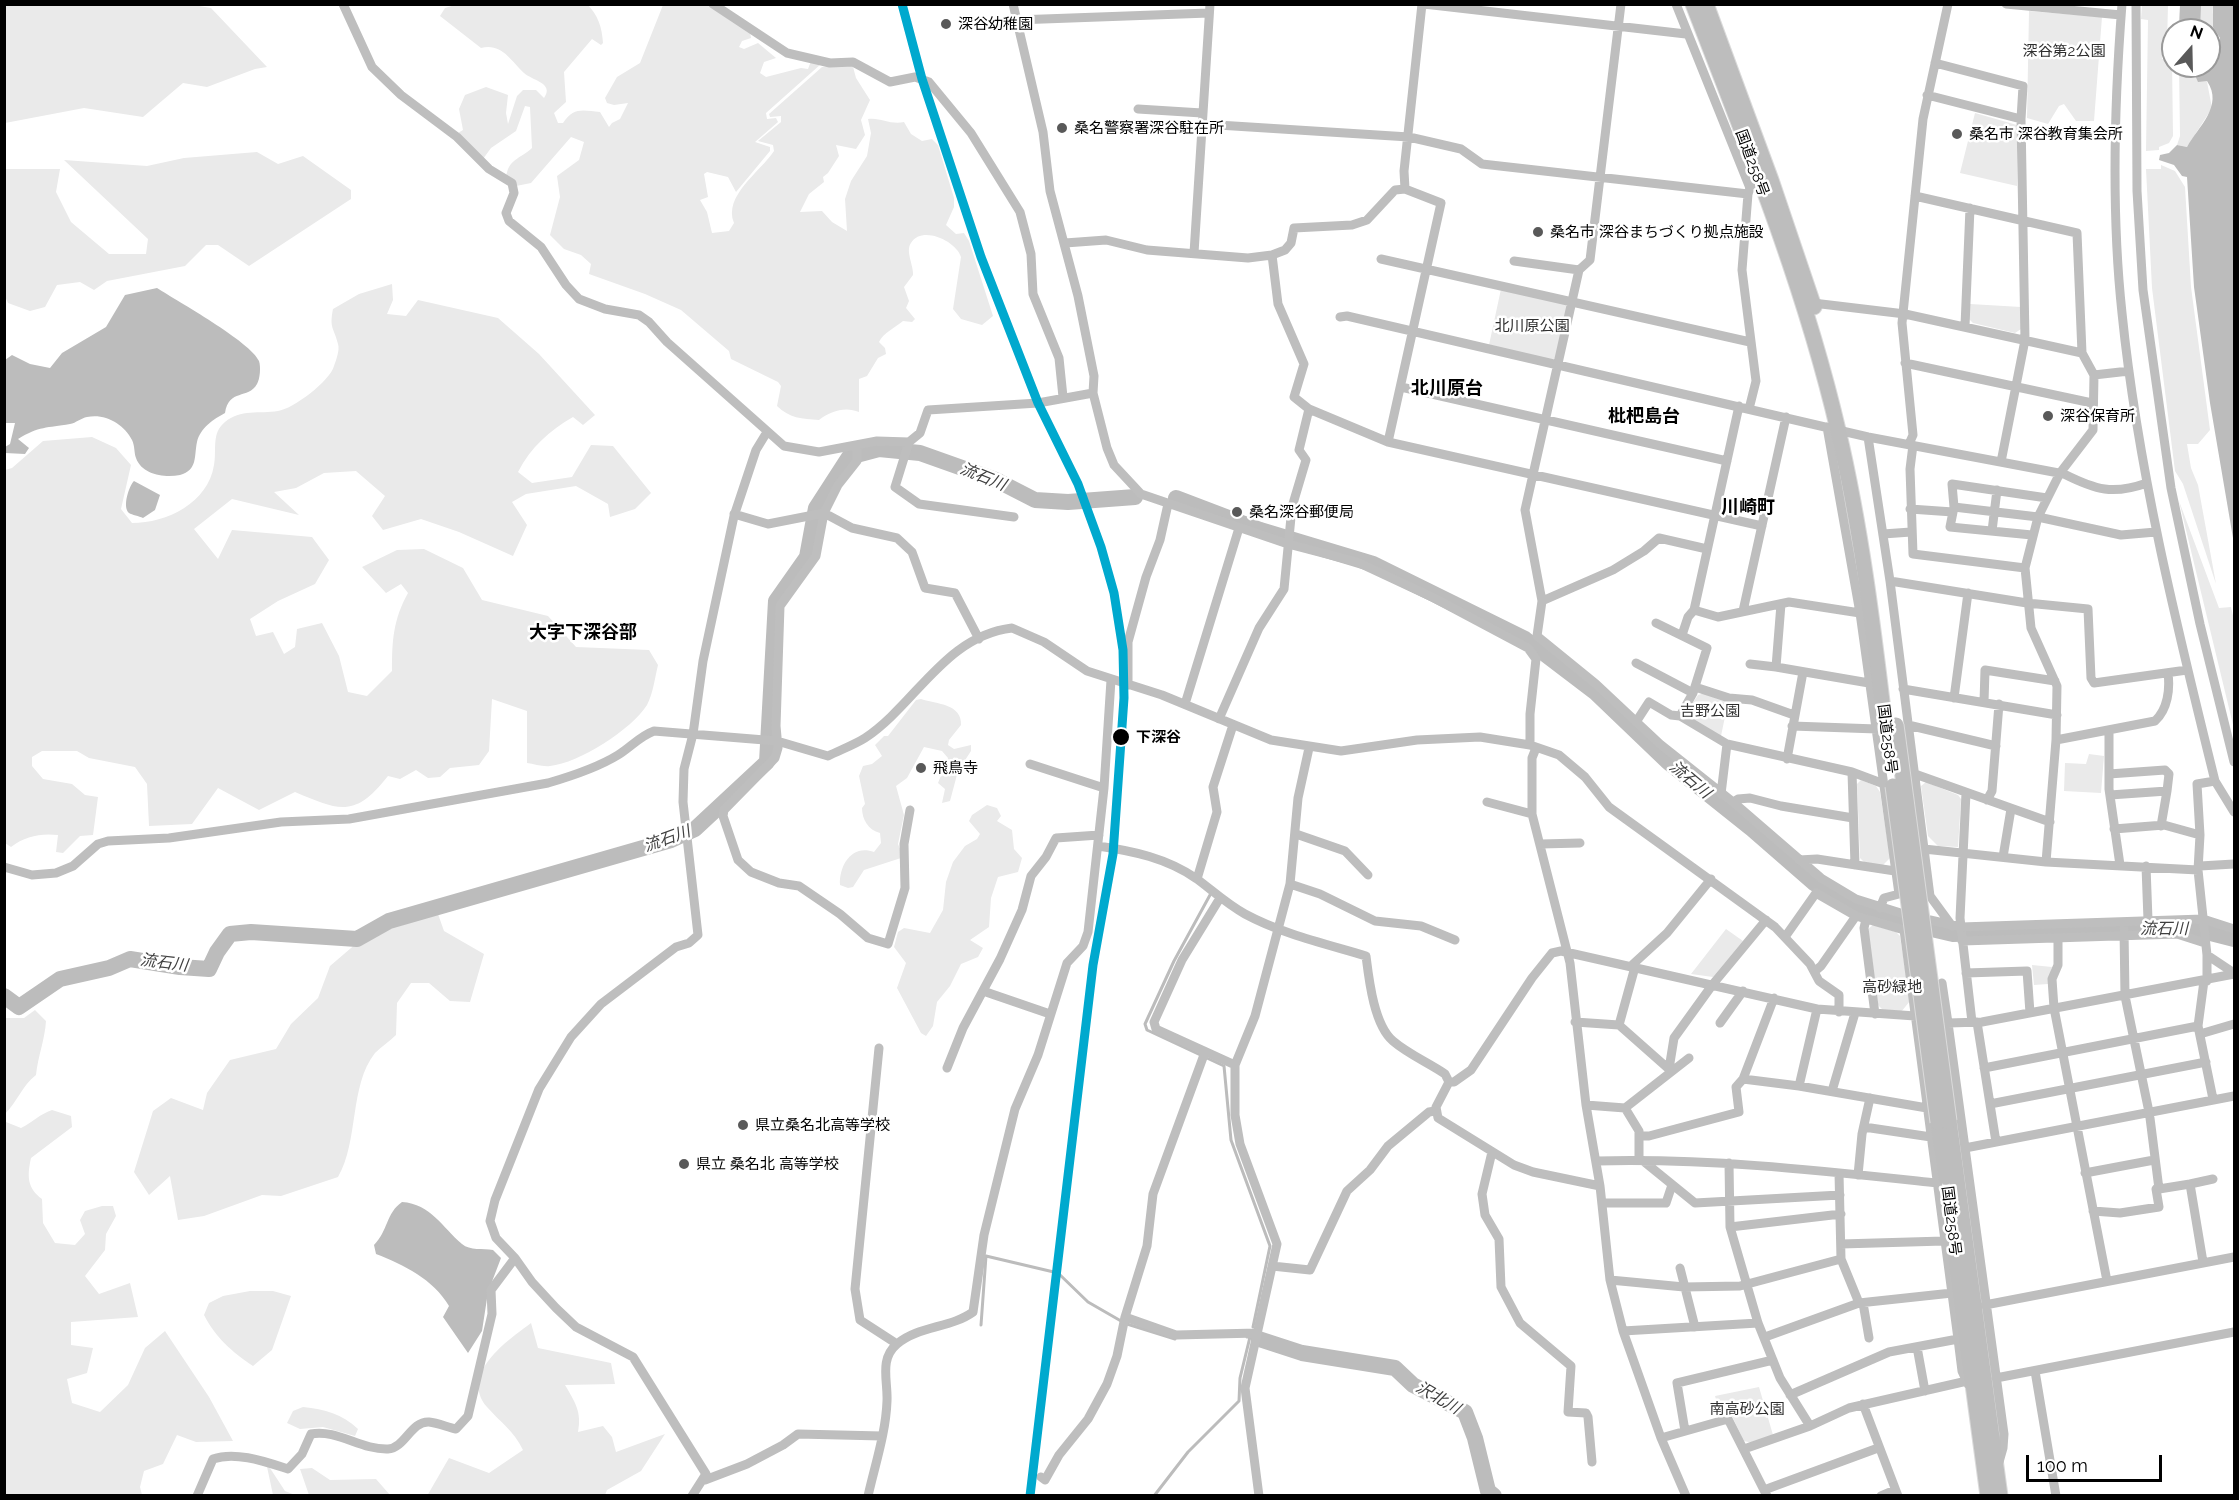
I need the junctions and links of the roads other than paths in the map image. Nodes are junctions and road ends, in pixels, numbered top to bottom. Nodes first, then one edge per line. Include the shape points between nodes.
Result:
1 (343, 4) edge
2 (713, 4) edge
3 (1013, 4) edge
4 (1423, 4) edge
5 (1621, 4) edge
6 (1676, 4) edge
7 (1693, 4) edge
8 (1706, 4) edge
9 (1948, 4) edge
10 (2006, 4) edge
11 (2136, 4) edge
12 (1209, 9) edge
13 (2122, 10) edge
14 (1016, 20) junction
15 (1618, 26) junction
16 (1686, 34) junction
17 (1935, 63) junction
18 (1927, 95) junction
19 (1138, 109) dead end
20 (1202, 113) junction
21 (2021, 119) junction
22 (1202, 124) junction
23 (1409, 137) junction
24 (1601, 176) junction
25 (1405, 189) junction
26 (1753, 189) junction
27 (1915, 196) junction
28 (1970, 208) junction
29 (2023, 220) junction
30 (1065, 243) junction
31 (1194, 253) junction
32 (1272, 255) junction
33 (1382, 259) dead end
34 (1514, 261) dead end
35 (1426, 270) junction
36 (1579, 270) junction
37 (1573, 303) junction
38 (1813, 303) junction
39 (1905, 314) junction
40 (1340, 317) dead end
41 (1965, 326) junction
42 (1413, 333) junction
43 (2025, 340) junction
44 (1750, 342) junction
45 (2082, 353) junction
46 (1905, 363) junction
47 (1559, 365) junction
48 (2130, 371) junction
49 (2094, 375) junction
50 (1401, 387) junction
51 (2014, 387) junction
52 (1093, 393) junction
53 (1063, 397) junction
54 (2092, 404) junction
55 (1744, 407) junction
56 (1309, 409) junction
57 (1786, 417) junction
58 (1546, 420) junction
59 (1837, 430) junction
60 (767, 432) junction
61 (1868, 437) junction
62 (909, 442) junction
63 (1388, 442) junction
64 (1911, 445) junction
65 (857, 446) junction
66 (1727, 461) junction
67 (2001, 462) junction
68 (2060, 473) junction
69 (1534, 474) junction
70 (2147, 483) junction
71 (1997, 490) junction
72 (2047, 498) junction
73 (1168, 504) junction
74 (1910, 508) junction
75 (1954, 509) junction
76 (1995, 512) junction
77 (824, 513) junction
78 (735, 514) junction
79 (1715, 515) junction
80 (1014, 517) dead end
81 (2038, 517) junction
82 (1762, 526) junction
83 (1239, 528) junction
84 (1992, 531) junction
85 (1911, 532) junction
86 (2156, 532) junction
87 (1883, 534) junction
88 (2032, 535) junction
89 (1288, 540) junction
90 (1707, 549) junction
91 (2025, 568) junction
92 (1890, 581) junction
93 (1968, 593) junction
94 (1542, 601) junction
95 (2027, 603) junction
96 (1781, 604) junction
97 (1694, 610) junction
98 (1743, 611) junction
99 (1860, 613) junction
100 (1656, 623) dead end
101 (1682, 635) junction
102 (979, 639) junction
103 (1536, 646) junction
104 (1636, 663) dead end
105 (1750, 664) dead end
106 (1776, 667) junction
107 (2187, 670) junction
108 (1803, 672) junction
109 (2168, 673) junction
110 (1111, 680) junction
111 (2055, 681) junction
112 (1869, 683) junction
113 (1128, 685) junction
114 (1904, 689) junction
115 (1694, 690) junction
116 (1954, 699) junction
117 (1984, 702) junction
118 (1185, 704) junction
119 (1999, 704) junction
120 (1794, 715) junction
121 (2057, 715) junction
122 (1680, 716) junction
123 (1219, 719) junction
124 (1636, 722) junction
125 (1233, 725) junction
126 (1792, 726) junction
127 (1892, 726) junction
128 (2109, 731) junction
129 (693, 734) junction
130 (2056, 740) junction
131 (777, 741) junction
132 (1727, 744) junction
133 (1996, 746) junction
134 (1533, 747) junction
135 (1309, 748) junction
136 (1787, 759) junction
137 (2235, 762) edge
138 (1030, 764) dead end
139 (1852, 772) junction
140 (1915, 774) junction
141 (2109, 774) junction
142 (2215, 781) junction
143 (1884, 784) junction
144 (1104, 788) junction
145 (2167, 791) junction
146 (1966, 793) junction
147 (1721, 794) junction
148 (2110, 795) junction
149 (1988, 800) junction
150 (1486, 802) dead end
151 (1733, 802) junction
152 (2011, 809) junction
153 (910, 810) dead end
154 (2235, 812) edge
155 (1532, 814) junction
156 (1853, 818) junction
157 (2050, 822) junction
158 (2161, 826) junction
159 (2114, 829) junction
160 (1296, 834) junction
161 (1099, 835) junction
162 (2200, 835) junction
163 (1580, 843) dead end
164 (1541, 844) junction
165 (1098, 846) junction
166 (1924, 849) junction
167 (1962, 853) junction
168 (2003, 857) junction
169 (1800, 861) junction
170 (2046, 862) junction
171 (2235, 864) edge
172 (1855, 865) junction
173 (2120, 865) junction
174 (2146, 866) junction
175 (4, 867) edge
176 (2199, 868) junction
177 (1895, 871) junction
178 (1368, 875) dead end
179 (1197, 879) junction
180 (1711, 879) junction
181 (1290, 884) junction
182 (1220, 898) junction
183 (1880, 908) junction
184 (1906, 915) dead end
185 (1861, 918) junction
186 (1766, 920) junction
187 (1930, 920) dead end
188 (2148, 920) junction
189 (2203, 921) junction
190 (1277, 928) junction
191 (2124, 929) junction
192 (2235, 929) edge
193 (1960, 933) junction
194 (1785, 937) junction
195 (2058, 938) junction
196 (2205, 939) junction
197 (1455, 940) dead end
198 (1567, 951) junction
199 (2207, 955) junction
200 (1633, 966) junction
201 (1815, 970) junction
202 (1966, 973) junction
203 (2235, 974) edge
204 (2205, 981) junction
205 (1942, 983) dead end
206 (1713, 984) junction
207 (983, 991) junction
208 (1743, 991) junction
209 (2125, 996) junction
210 (1774, 998) junction
211 (2054, 1008) junction
212 (1817, 1009) junction
213 (1839, 1012) junction
214 (1855, 1013) junction
215 (2030, 1013) junction
216 (1050, 1014) junction
217 (1875, 1014) junction
218 (1915, 1016) junction
219 (1575, 1022) junction
220 (1974, 1022) junction
221 (1720, 1023) dead end
222 (1948, 1023) junction
223 (2235, 1024) edge
224 (1619, 1025) junction
225 (2199, 1030) junction
226 (2134, 1039) junction
227 (879, 1048) dead end
228 (1205, 1052) junction
229 (2062, 1053) junction
230 (1689, 1058) dead end
231 (2206, 1062) junction
232 (1235, 1065) junction
233 (947, 1068) dead end
234 (1984, 1068) junction
235 (1671, 1070) junction
236 (2141, 1074) junction
237 (1743, 1078) junction
238 (1449, 1082) junction
239 (1800, 1086) junction
240 (2069, 1088) junction
241 (1832, 1091) junction
242 (2235, 1096) edge
243 (1870, 1098) junction
244 (2213, 1099) junction
245 (1990, 1104) junction
246 (1586, 1105) junction
247 (1625, 1108) junction
248 (1927, 1108) junction
249 (1435, 1111) junction
250 (2149, 1115) junction
251 (1943, 1122) junction
252 (1864, 1126) junction
253 (2076, 1127) junction
254 (1640, 1136) junction
255 (1931, 1137) junction
256 (1996, 1142) junction
257 (1965, 1148) junction
258 (1492, 1152) junction
259 (1641, 1160) junction
260 (2154, 1160) junction
261 (1597, 1161) junction
262 (1729, 1163) junction
263 (1839, 1173) junction
264 (2085, 1173) junction
265 (1858, 1175) junction
266 (2213, 1179) dead end
267 (1937, 1183) junction
268 (2190, 1184) junction
269 (1671, 1185) junction
270 (1600, 1186) junction
271 (2159, 1189) junction
272 (1840, 1195) junction
273 (1602, 1203) junction
274 (1730, 1203) junction
275 (2093, 1211) junction
276 (1841, 1214) junction
277 (1730, 1227) junction
278 (1944, 1241) junction
279 (1841, 1244) junction
280 (2235, 1257) edge
281 (515, 1258) junction
282 (1841, 1259) junction
283 (2203, 1262) junction
284 (1272, 1266) junction
285 (1680, 1268) dead end
286 (1610, 1280) junction
287 (2107, 1281) junction
288 (1747, 1285) junction
289 (1684, 1287) junction
290 (1952, 1293) junction
291 (1861, 1303) junction
292 (1985, 1305) junction
293 (1125, 1317) junction
294 (1758, 1323) junction
295 (1695, 1327) junction
296 (1623, 1331) junction
297 (2235, 1332) edge
298 (1257, 1333) junction
299 (1765, 1337) junction
300 (1869, 1338) dead end
301 (1958, 1339) junction
302 (897, 1344) junction
303 (1917, 1347) junction
304 (1773, 1360) junction
305 (2035, 1371) junction
306 (1996, 1378) junction
307 (1970, 1388) junction
308 (1925, 1391) junction
309 (1790, 1395) junction
310 (1863, 1404) junction
311 (1810, 1426) junction
312 (1685, 1431) junction
313 (882, 1436) junction
314 (1661, 1438) junction
315 (1878, 1448) junction
316 (1744, 1449) junction
317 (1592, 1462) dead end
318 (1998, 1465) junction
319 (1041, 1477) dead end
320 (705, 1480) junction
321 (1896, 1492) edge
322 (1765, 1493) edge
323 (197, 1496) edge
324 (692, 1496) edge
325 (868, 1496) edge
326 (1259, 1496) edge
327 (1686, 1496) edge
328 (1881, 1496) edge
329 (1988, 1496) edge
330 (2000, 1496) edge
331 (2056, 1496) edge

1 - 60 street via 372,67 400,95 457,137 489,169 512,183 514,194 506,213 509,221 541,247 579,299 639,315 649,322
2 - 53 street via 793,55 830,63 853,62 890,82 915,77 929,82 971,133 1020,212 1031,254 1034,294 1059,358
3 - 14 street
4 - 15 street
4 - 23 street
5 - 15 street
6 - 16 street
7 - 26 highway, 国道258号
8 - 38 highway, 国道258号
9 - 17 street
10 - 13 street
11 - 137 street via 2137,191 2146,314 2174,499
12 - 14 street
12 - 20 street
13 - 48 street via 2115,184 2120,292
14 - 30 street via 1043,132 1050,191
15 - 16 street
15 - 24 street
16 - 26 street
17 - 18 street
17 - 21 street via 2023,86
18 - 21 street
18 - 27 street
19 - 20 street
20 - 22 street
21 - 29 street
22 - 23 street
22 - 31 street
23 - 24 street via 1461,149 1482,164
23 - 25 street
24 - 26 street
24 - 36 street via 1590,260
25 - 32 street via 1395,190 1367,219 1352,225 1294,228 1291,243
25 - 35 street via 1441,203
26 - 44 street via 1742,270
26 - 59 highway, 国道258号 via 1803,302
27 - 28 street
27 - 39 street
28 - 29 street
28 - 41 street
29 - 43 street
29 - 45 street via 2077,233
30 - 31 street via 1106,240 1147,250
30 - 52 street via 1095,376
31 - 32 street via 1248,258
32 - 56 street via 1278,304 1304,364 1294,397
33 - 35 street
34 - 36 street
35 - 37 street
35 - 42 street
36 - 37 street
37 - 44 street
37 - 47 street
38 - 39 street
38 - 59 highway, 国道258号
39 - 41 street
39 - 46 street
40 - 42 street
41 - 43 street
42 - 47 street
42 - 50 street
43 - 45 street
43 - 51 street
44 - 55 street via 1756,381
45 - 49 street
46 - 51 street
46 - 64 street
47 - 55 street
47 - 58 street
48 - 49 street
48 - 70 street
49 - 54 street
50 - 58 street
50 - 63 street
51 - 54 street
51 - 67 street
52 - 53 street
52 - 73 street via 1114,465 1141,494
53 - 62 street via 1038,403 928,410 920,433
54 - 68 street via 2093,430
55 - 57 street
55 - 66 street
56 - 63 street
56 - 89 street via 1299,450 1306,460 1292,507
57 - 59 street
57 - 82 street
58 - 66 street
58 - 69 street
59 - 61 street
59 - 99 street
59 - 127 highway, 国道258号 via 1870,536
60 - 65 street via 784,446 802,451
60 - 78 street via 756,450
61 - 64 street
61 - 87 street
62 - 65 street via 877,441
62 - 80 street via 895,488 919,504
63 - 69 street
64 - 67 street
64 - 74 street
65 - 77 street via 857,461 838,484
66 - 79 street
67 - 68 street
68 - 70 street via 2084,484 2122,492
68 - 72 street
69 - 79 street
69 - 94 street via 1525,510
70 - 86 street
71 - 72 street
71 - 75 street via 1952,484
71 - 76 street
72 - 81 street
73 - 83 street
73 - 113 street via 1128,642
74 - 75 street
74 - 85 street
75 - 76 street
75 - 84 street via 1950,527
76 - 81 street
76 - 84 street
77 - 78 street via 768,524
77 - 102 street via 852,528 897,538 912,552 925,588 956,592
77 - 131 street via 816,556 780,606
78 - 129 street via 703,661
79 - 82 street
79 - 90 street
81 - 86 street via 2121,535
81 - 88 street
82 - 98 street
83 - 89 street
83 - 118 street
84 - 88 street
85 - 87 street
85 - 91 street via 1913,554
86 - 107 street
87 - 92 street
88 - 91 street
89 - 103 street via 1357,562
89 - 123 street via 1284,589 1259,628
90 - 94 street via 1659,538 1613,570
90 - 97 street
91 - 95 street
92 - 93 street
92 - 114 street
93 - 95 street
93 - 116 street
94 - 103 street
95 - 109 street via 2088,609 2094,683
95 - 111 street via 2031,628
96 - 98 street
96 - 99 street
96 - 106 street
97 - 98 street via 1718,617
97 - 101 street
99 - 112 street
100 - 101 street
101 - 115 street via 1707,648
102 - 110 street via 1005,629 1018,630 1087,671
102 - 131 street via 959,648 880,725 849,747 828,756
103 - 124 street via 1596,684
103 - 134 street via 1530,714
104 - 115 street
105 - 106 street
106 - 108 street
107 - 109 street
107 - 142 street
108 - 112 street
108 - 120 street
109 - 128 street via 2170,688 2159,717 2150,724
110 - 113 street
110 - 144 street
111 - 117 street via 1985,670
111 - 121 street
112 - 127 street
113 - 118 street
114 - 116 street
114 - 127 street
115 - 120 street via 1752,700
115 - 122 street
116 - 117 street
117 - 119 street
118 - 123 street
119 - 121 street
119 - 133 street
120 - 126 street
121 - 130 street
122 - 124 street via 1649,702
122 - 132 street
123 - 125 street
124 - 147 street
125 - 135 street via 1271,740
125 - 179 street via 1213,787 1217,812
126 - 127 street
126 - 136 street
127 - 133 street
127 - 140 street
127 - 143 street via 1879,741
127 - 251 highway, 国道258号, bridge
128 - 130 street
128 - 141 street
129 - 131 street
129 - 175 street via 645,734 606,761 548,783 350,819 281,822 169,838 108,841 56,873 32,874
129 - 281 street via 684,768 683,802 698,935 676,947 590,1014 539,1089 491,1212 491,1228 496,1238
130 - 157 street
131 - 153 street via 775,758 767,769 724,810 738,860 751,872 805,889 868,938 888,944 905,888 904,844
132 - 136 street
132 - 147 street
133 - 149 street
134 - 135 street via 1480,737 1398,742 1359,750
134 - 155 street
134 - 180 street via 1559,754 1585,777 1609,807
135 - 160 street via 1298,798
136 - 139 street
138 - 144 street
139 - 143 street
139 - 156 street
140 - 146 street
140 - 166 street
141 - 145 street via 2165,770 2169,774
141 - 148 street
142 - 154 street
142 - 162 street via 2197,784
143 - 177 street
144 - 161 street
145 - 148 street
145 - 158 street
146 - 149 street
146 - 167 street
147 - 151 street
148 - 159 street
149 - 152 street
150 - 155 street
151 - 156 street via 1750,798
151 - 169 street
152 - 157 street
152 - 168 street
155 - 164 street
156 - 172 street
157 - 170 street
158 - 159 street
158 - 162 street
159 - 173 street
160 - 178 street via 1346,851
160 - 181 street
161 - 165 street
161 - 207 street via 1056,838 1030,876 1022,910
162 - 176 street
163 - 164 street
164 - 198 street
165 - 179 street via 1133,849
165 - 216 street via 1088,932 1083,946 1067,963
166 - 167 street
166 - 193 street via 1930,896
167 - 168 street
167 - 193 street
168 - 170 street
169 - 172 street via 1816,858
169 - 183 street via 1843,894
170 - 173 street
171 - 176 street
172 - 177 street
173 - 174 street
174 - 176 street
174 - 188 street
176 - 189 street
177 - 183 street via 1899,894 1884,898
179 - 182 street
180 - 186 street
180 - 200 street via 1667,933
181 - 190 street
181 - 197 street via 1375,921 1421,926
182 - 190 street
182 - 228 street via 1182,960 1154,1022 1156,1029
183 - 184 street
185 - 194 street via 1816,893
185 - 201 street
185 - 217 street
185 - 218 street via 1904,930
186 - 194 street
186 - 206 street
187 - 193 street
188 - 189 street
188 - 191 street
189 - 192 street
189 - 196 street
190 - 232 street via 1255,1016
190 - 238 street via 1366,956 1384,1030 1392,1041 1445,1074
191 - 193 street
191 - 195 street
191 - 196 street
191 - 209 street
193 - 195 street
193 - 202 street
194 - 201 street
195 - 211 street via 2058,965 2052,979
196 - 199 street
198 - 200 street
198 - 219 street
198 - 238 street via 1552,953 1474,1066
199 - 203 street
199 - 204 street
200 - 206 street
200 - 224 street
201 - 213 street via 1819,981 1839,995
202 - 215 street via 2027,971
202 - 220 street
203 - 204 street
204 - 209 street
204 - 225 street
205 - 222 street
206 - 208 street
206 - 235 street via 1674,1038
207 - 216 street
207 - 233 street
208 - 210 street
208 - 221 street
209 - 211 street
209 - 226 street
210 - 212 street
210 - 237 street
211 - 215 street
211 - 229 street
212 - 213 street
212 - 239 street
213 - 214 street
214 - 217 street
214 - 241 street
215 - 220 street
216 - 302 street via 1015,1109 984,1235 973,1312 960,1321 933,1327
217 - 218 street
218 - 248 street
219 - 224 street
219 - 246 street
220 - 222 street
220 - 234 street
222 - 257 street
223 - 225 street
224 - 235 street
225 - 226 street
225 - 231 street
226 - 229 street
226 - 236 street
227 - 302 street via 855,1289 860,1320
228 - 232 street
228 - 293 street via 1153,1194 1147,1246
229 - 234 street
229 - 240 street
230 - 235 street
231 - 236 street
231 - 244 street
232 - 284 street via 1235,1115 1240,1144 1277,1244
234 - 245 street
235 - 247 street
236 - 240 street
236 - 250 street
237 - 239 street
237 - 254 street via 1736,1087 1739,1112
238 - 249 street
239 - 241 street
240 - 245 street
240 - 253 street
241 - 243 street
242 - 244 street
243 - 248 street
243 - 252 street
244 - 250 street
245 - 256 street
246 - 247 street
246 - 261 street
247 - 254 street
248 - 255 street
249 - 258 street via 1444,1123
249 - 284 street via 1388,1146 1347,1191 1310,1270
250 - 253 street
250 - 260 street
251 - 307 highway, 国道258号
251 - 318 highway, 国道258号
252 - 255 street
252 - 265 street
253 - 256 street
253 - 264 street
254 - 259 street
255 - 267 street
256 - 257 street
257 - 292 street
258 - 270 street via 1533,1172
258 - 317 street via 1482,1194 1485,1215 1499,1239 1501,1287 1520,1323 1571,1366 1568,1412 1586,1413 1588,1417
259 - 261 street
259 - 262 street
259 - 269 street
260 - 264 street
260 - 271 street
261 - 270 street
262 - 263 street
262 - 274 street
263 - 265 street
263 - 272 street
264 - 275 street
265 - 267 street
266 - 268 street
267 - 278 street
268 - 271 street
268 - 283 street
269 - 273 street via 1666,1203
269 - 274 street via 1695,1203
270 - 273 street
271 - 275 street via 2159,1207 2120,1213
272 - 274 street
272 - 276 street
273 - 286 street
274 - 277 street
275 - 287 street
276 - 277 street
276 - 279 street
277 - 288 street
278 - 279 street
278 - 290 street
279 - 282 street
280 - 283 street
281 - 320 street via 532,1282 576,1327 633,1357 703,1468
281 - 323 street via 491,1290 492,1314 468,1416 456,1429 420,1424 390,1449 376,1449 322,1432 311,1434 302,1454 288,1469 222,1456 213,1460
282 - 288 street
282 - 291 street
283 - 287 street
284 - 298 street
285 - 289 street
286 - 289 street
286 - 296 street
287 - 292 street
288 - 289 street
288 - 294 street
289 - 295 street
290 - 291 street
290 - 301 street
291 - 299 street
291 - 300 street
292 - 306 street
293 - 298 street via 1176,1335
293 - 319 street via 1118,1356 1102,1393 1045,1480
294 - 295 street
294 - 299 street
295 - 296 street
296 - 314 street
297 - 305 street
298 - 326 street via 1245,1388
299 - 304 street
301 - 303 street
301 - 307 street
302 - 313 street via 884,1374 887,1406
303 - 308 street
303 - 309 street via 1889,1352
304 - 309 street
304 - 312 street via 1677,1383
305 - 306 street
305 - 331 street
306 - 318 street via 2004,1434
307 - 308 street
307 - 329 highway, 国道258号
308 - 310 street
309 - 311 street
310 - 311 street
310 - 315 street
311 - 316 street
312 - 314 street
312 - 316 street via 1728,1419
313 - 320 street via 798,1434 747,1464
313 - 325 street
314 - 327 street
315 - 321 street
315 - 322 street
316 - 322 street
318 - 330 highway, 国道258号
320 - 324 street
321 - 328 street

